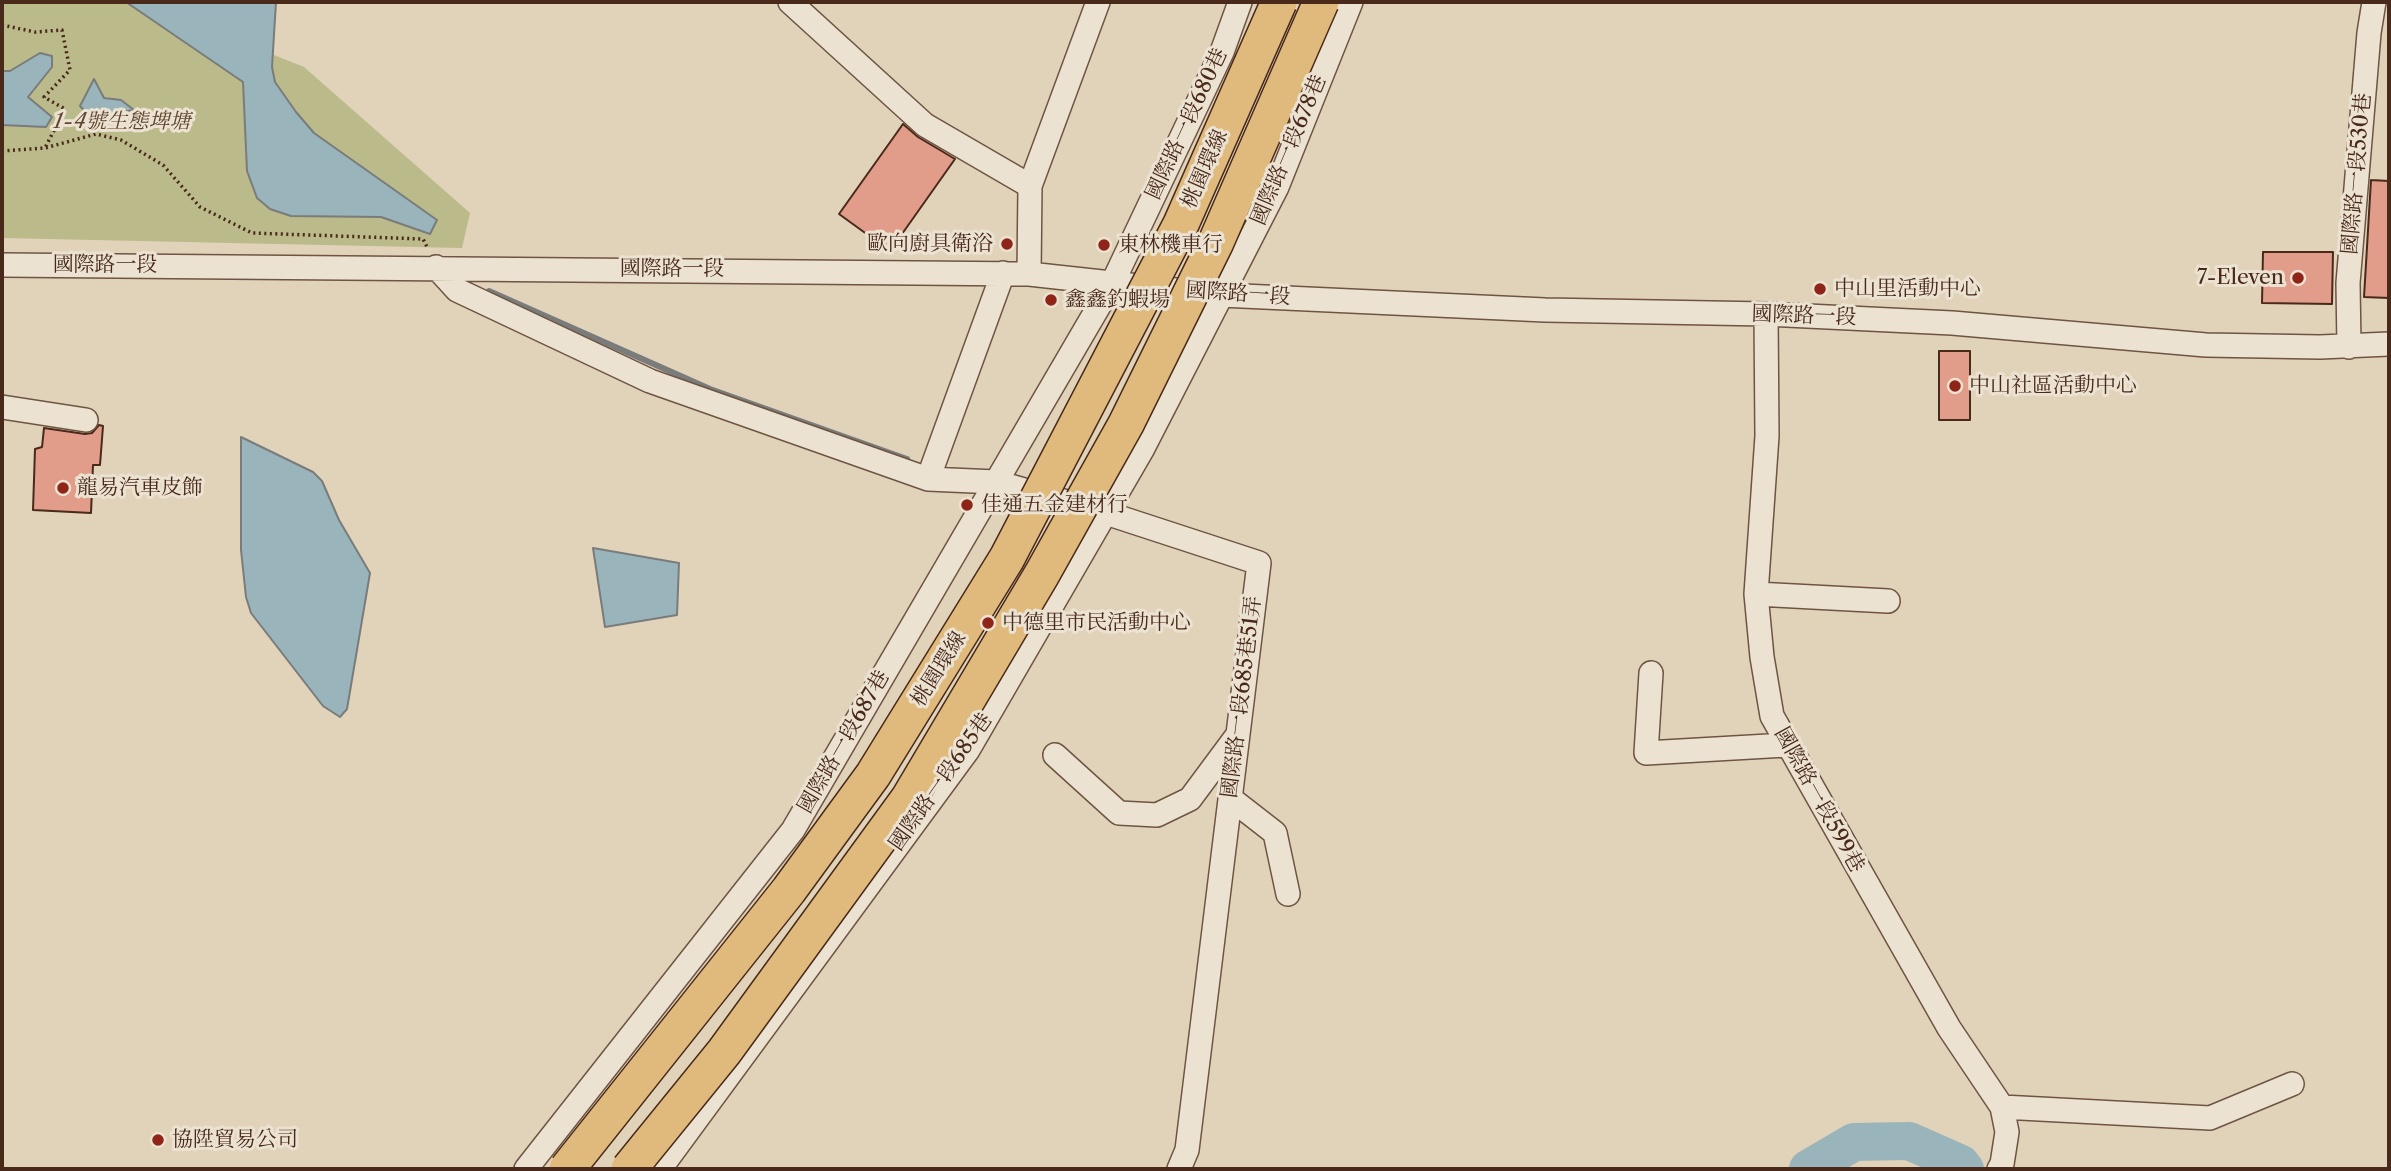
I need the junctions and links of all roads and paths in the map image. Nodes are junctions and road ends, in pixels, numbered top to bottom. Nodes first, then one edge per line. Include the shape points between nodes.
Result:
1 (790, 2) edge
2 (1098, 2) edge
3 (1240, 2) edge
4 (1279, 2) edge
5 (1321, 2) edge
6 (1352, 2) edge
7 (2374, 2) edge
8 (2, 25) edge
9 (45, 148) junction
10 (2, 151) edge
11 (1030, 186) junction
12 (423, 239) dead end
13 (2, 265) edge
14 (436, 267) junction
15 (1003, 273) junction
16 (1029, 274) junction
17 (1113, 282) junction
18 (1221, 295) junction
19 (1766, 314) junction
20 (2389, 344) edge
21 (2349, 347) junction
22 (2, 407) edge
23 (86, 420) dead end
24 (928, 479) junction
25 (996, 482) junction
26 (1106, 513) junction
27 (1756, 594) junction
28 (1888, 601) dead end
29 (1651, 673) dead end
30 (1238, 734) junction
31 (1786, 745) junction
32 (1055, 755) dead end
33 (1230, 798) junction
34 (1288, 894) dead end
35 (2292, 1084) dead end
36 (2002, 1107) junction
37 (2001, 1166) edge
38 (526, 1169) edge
39 (566, 1169) edge
40 (629, 1169) edge
41 (660, 1169) edge
42 (1179, 1169) edge

1 - 11 street via 925,125
2 - 11 street
3 - 17 street, 國際路一段680巷 via 1222,52
4 - 39 highway, 桃園環線, bridge via 1181,224 1007,558 873,775 789,890
5 - 40 highway, 桃園環線, bridge via 1216,242 1132,412 909,798 724,1052
6 - 18 street, 國際路一段678巷 via 1277,187
7 - 21 street, 國際路一段530巷 via 2348,283
8 - 9 path via 35,32 62,30 70,70 44,97 65,109
9 - 10 path
9 - 12 path via 96,134 121,140 163,166 200,207 253,233
11 - 16 street
13 - 14 street, 國際路一段
14 - 15 street, 國際路一段
14 - 24 street, 國際路一段685巷51弄 via 457,290 650,381
15 - 16 street, 國際路一段
15 - 24 street
16 - 17 street, 國際路一段
17 - 18 street, 國際路一段
17 - 25 street, 國際路一段687巷
18 - 19 street, 國際路一段 via 1545,310
18 - 26 street, 國際路一段685巷
19 - 21 street, 國際路一段 via 1952,323 2206,345
19 - 27 street, 國際路一段599巷 via 1768,436
20 - 21 street, 國際路一段
22 - 23 street
24 - 25 street, 國際路一段685巷51弄
25 - 26 street, 國際路一段685巷51弄
25 - 38 street, 國際路一段687巷 via 793,830
26 - 30 street, 國際路一段685巷51弄 via 1259,563
26 - 41 street, 國際路一段685巷 via 968,750
27 - 28 street
27 - 31 street, 國際路一段599巷 via 1772,716
29 - 31 street via 1646,753
30 - 32 street via 1190,799 1157,815 1119,813
30 - 33 street, 國際路一段685巷51弄
31 - 36 street, 國際路一段599巷 via 1949,1028
33 - 34 street via 1275,833
33 - 42 street, 國際路一段685巷51弄 via 1186,1150
35 - 36 street via 2210,1118
36 - 37 street, 國際路一段599巷 via 2007,1132

